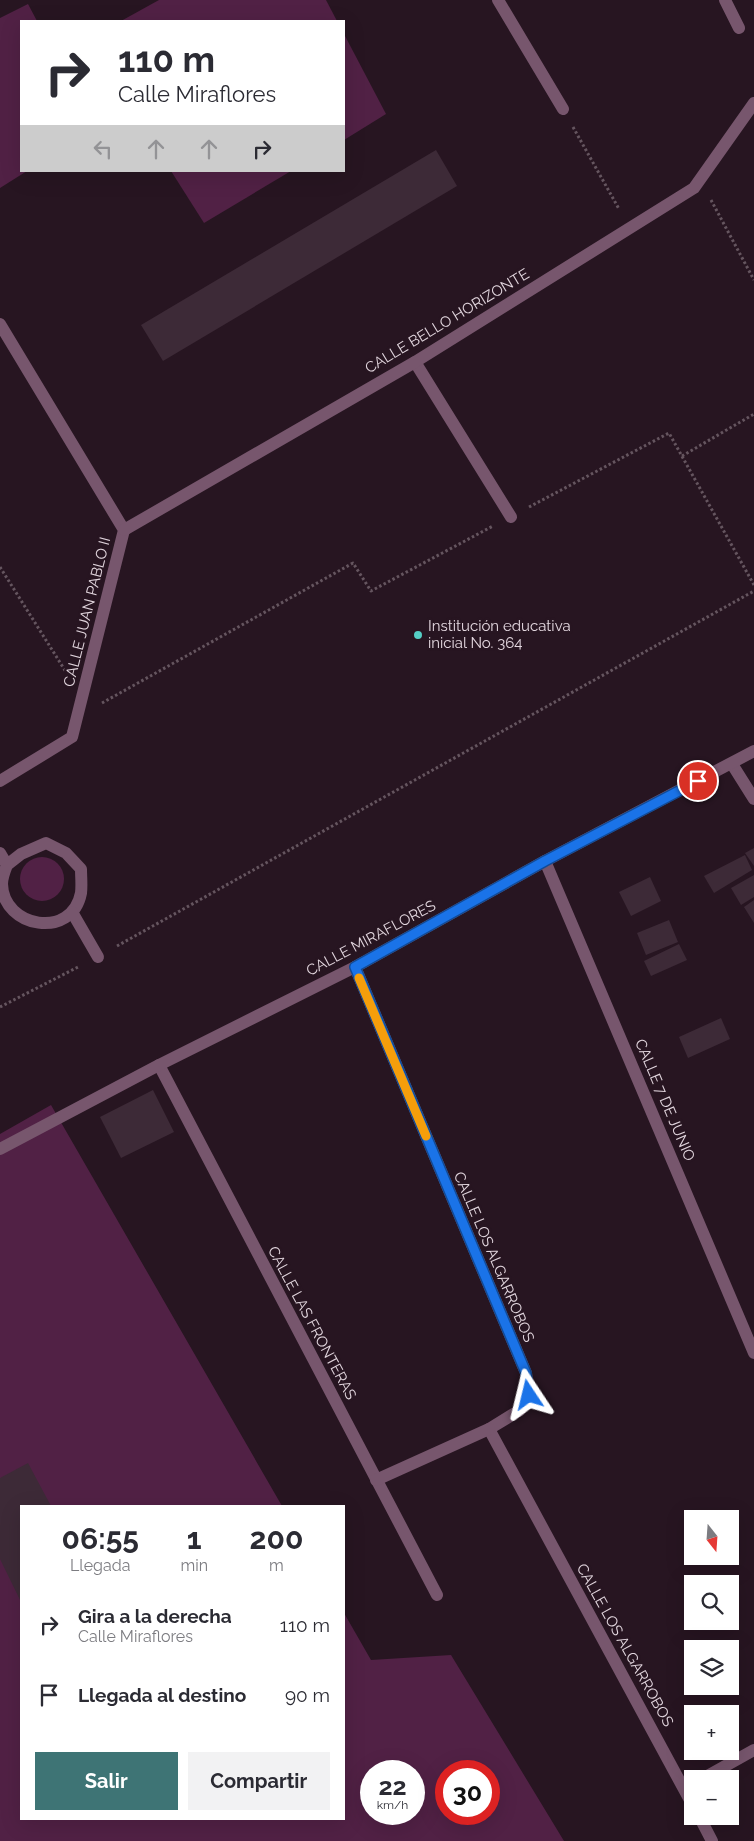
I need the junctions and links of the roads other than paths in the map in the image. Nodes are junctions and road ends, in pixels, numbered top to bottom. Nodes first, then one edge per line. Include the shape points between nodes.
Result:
1 (498, 0) edge
2 (725, 0) edge
3 (739, 28) dead end
4 (754, 102) edge
5 (563, 109) road end
6 (0, 324) edge
7 (415, 362) junction
8 (510, 517) road end
9 (124, 530) junction
10 (754, 751) edge
11 (732, 764) junction
12 (0, 782) edge
13 (754, 799) edge
14 (0, 854) edge
15 (545, 861) junction
16 (7, 865) junction
17 (72, 912) junction
18 (98, 957) road end
19 (355, 967) junction
20 (159, 1065) junction
21 (0, 1149) edge
22 (754, 1353) edge
23 (489, 1429) junction
24 (376, 1480) junction
25 (437, 1594) dead end
26 (754, 1750) edge
27 (718, 1770) edge
28 (684, 1779) edge
29 (704, 1825) edge
30 (712, 1841) edge

1 - 5 street
2 - 3 street
4 - 7 street, CALLE BELLO HORIZONTE via 694,188
6 - 9 street, CALLE JUAN PABLO II
7 - 8 street
7 - 9 street, CALLE BELLO HORIZONTE
9 - 12 street, CALLE JUAN PABLO II via 72,737
10 - 11 street, CALLE MIRAFLORES
11 - 13 street
11 - 15 street, CALLE MIRAFLORES
14 - 16 street
15 - 19 street, CALLE MIRAFLORES
15 - 22 street, CALLE 7 DE JUNIO
16 - 17 street via 2,883 6,902 19,915 36,924 54,923
16 - 17 street via 46,843 66,853 81,869 81,893
17 - 18 street
19 - 20 street, CALLE MIRAFLORES
19 - 23 street, CALLE LOS ALGARROBOS via 526,1373 529,1395 520,1410
20 - 21 street, CALLE MIRAFLORES
20 - 24 street, CALLE LAS FRONTERAS
23 - 24 street
23 - 28 street, CALLE LOS ALGARROBOS
24 - 25 street, CALLE LAS FRONTERAS
26 - 27 street
29 - 30 street

